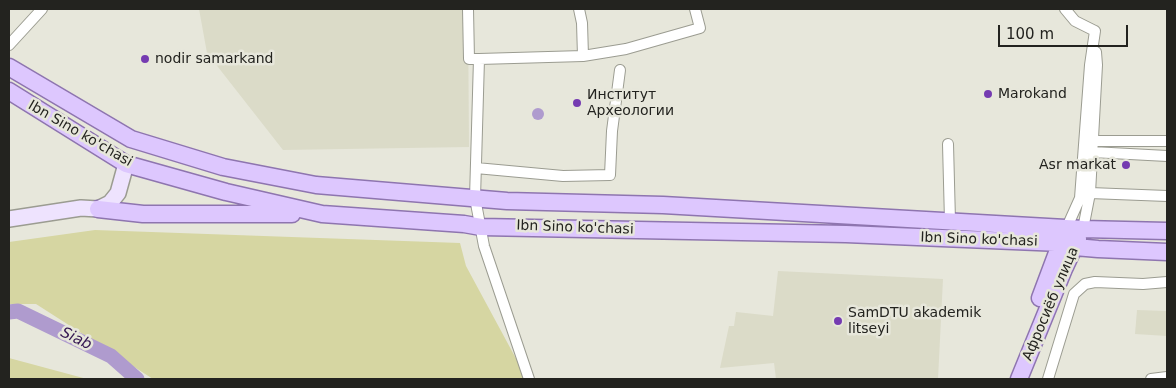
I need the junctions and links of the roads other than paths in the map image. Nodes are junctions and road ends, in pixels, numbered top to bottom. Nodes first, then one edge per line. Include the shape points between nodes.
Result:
1 (42, 9) edge
2 (468, 9) edge
3 (579, 9) edge
4 (695, 9) edge
5 (1065, 9) edge
6 (1095, 31) junction
7 (9, 45) edge
8 (583, 56) junction
9 (479, 59) junction
10 (9, 68) edge
11 (620, 70) dead end
12 (9, 91) edge
13 (131, 140) junction
14 (1092, 141) junction
15 (1167, 141) edge
16 (948, 144) dead end
17 (1092, 152) junction
18 (1167, 156) edge
19 (126, 164) junction
20 (476, 168) junction
21 (1090, 193) junction
22 (1167, 196) edge
23 (475, 198) junction
24 (98, 210) junction
25 (322, 214) junction
26 (9, 218) edge
27 (950, 221) junction
28 (480, 227) junction
29 (1075, 228) junction
30 (1167, 231) edge
31 (1068, 245) junction
32 (1167, 252) edge
33 (1167, 282) edge
34 (1167, 377) edge
35 (529, 379) edge
36 (1009, 379) edge
37 (1019, 379) edge
38 (1048, 379) edge
39 (1151, 379) edge

1 - 7 street
2 - 9 street via 469,59
3 - 8 street
4 - 8 street via 700,28 626,50
5 - 6 street via 1075,20
6 - 14 street via 1097,65
6 - 29 street
8 - 9 street
9 - 20 street
10 - 13 main road, Ibn Sino ko'chasi
11 - 20 street via 610,175 563,176
12 - 19 main road, Ibn Sino ko'chasi
13 - 19 main road
13 - 23 main road, Ibn Sino ko'chasi via 222,167 316,185
14 - 15 street
14 - 17 street
16 - 27 street
17 - 18 street
17 - 21 street
19 - 24 street via 118,193
19 - 25 main road, Ibn Sino ko'chasi
20 - 23 street
21 - 22 street
21 - 29 street
23 - 27 main road, Ibn Sino ko'chasi
23 - 28 street
24 - 25 main road via 143,214
24 - 26 street via 81,208
25 - 28 main road, Ibn Sino ko'chasi
27 - 29 main road, Ibn Sino ko'chasi
28 - 31 main road, Ibn Sino ko'chasi via 846,234
28 - 35 street
29 - 30 main road, Ibn Sino ko'chasi
29 - 31 main road, Афросиёб улица
31 - 32 main road, Ibn Sino ko'chasi
31 - 36 main road, Афросиёб улица
31 - 37 main road, Афросиёб улица via 1064,270
33 - 38 street via 1086,284 1074,294
34 - 39 street

